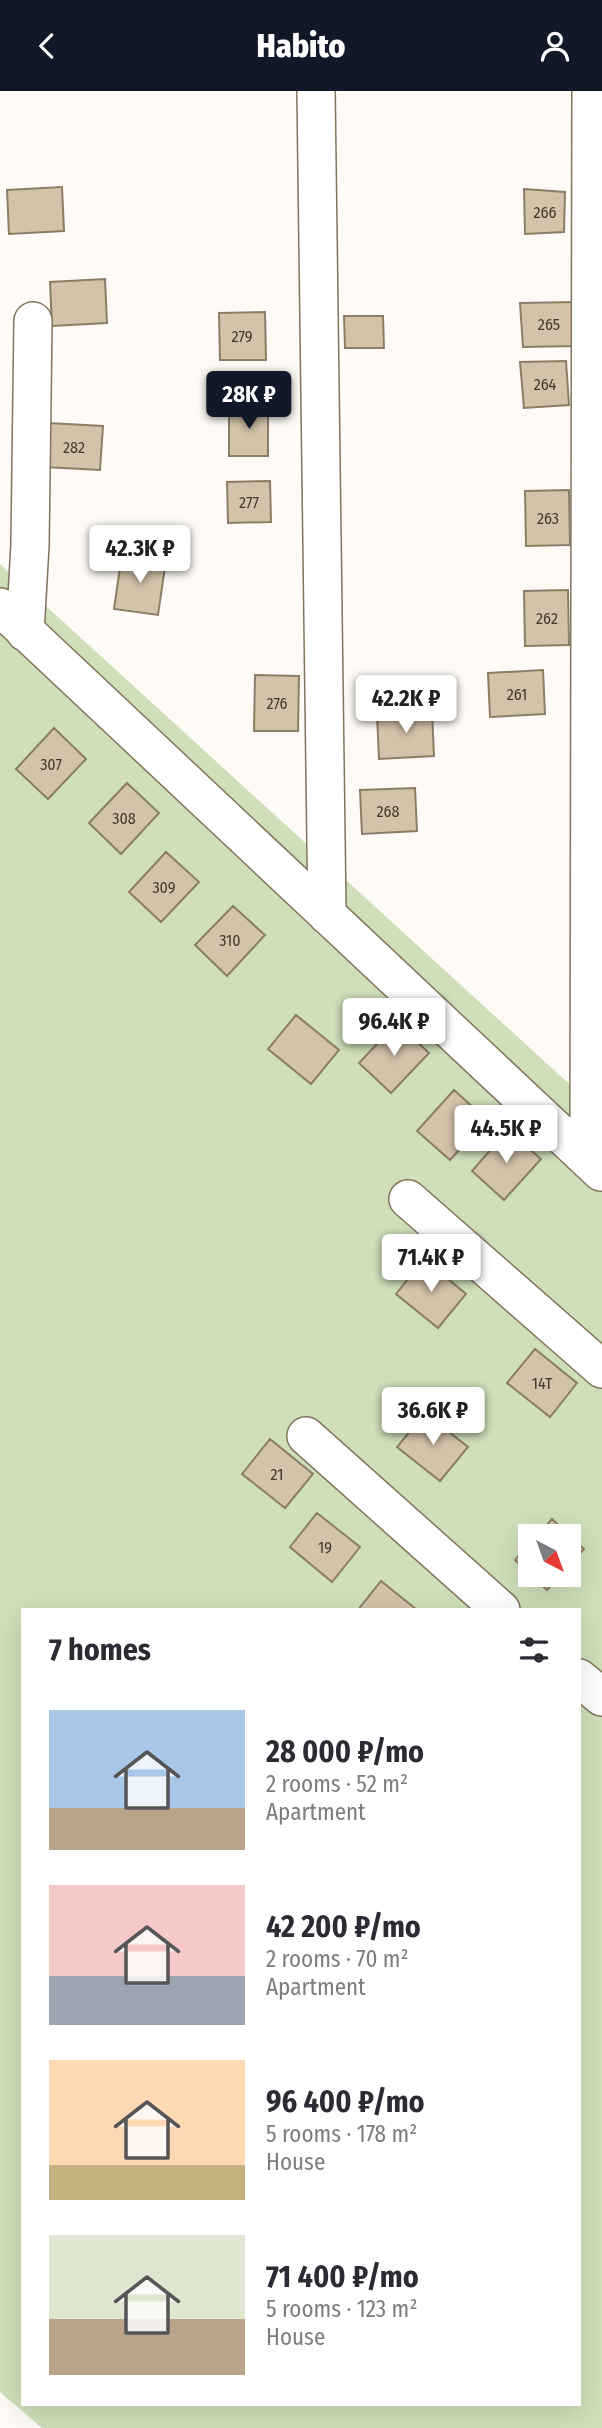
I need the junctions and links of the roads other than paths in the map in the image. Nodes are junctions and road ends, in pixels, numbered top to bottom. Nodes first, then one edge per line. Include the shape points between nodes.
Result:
1 (316, 91) edge
2 (591, 91) edge
3 (33, 321) dead end
4 (13, 620) edge
5 (327, 915) junction
6 (596, 1167) edge
7 (408, 1199) dead end
8 (602, 1369) edge
9 (306, 1436) dead end
10 (499, 1608) edge
11 (581, 1680) edge
12 (602, 1697) edge

1 - 5 street
2 - 6 street
3 - 4 street via 30,545
4 - 5 street
5 - 6 street
7 - 8 street
9 - 10 street
11 - 12 street

